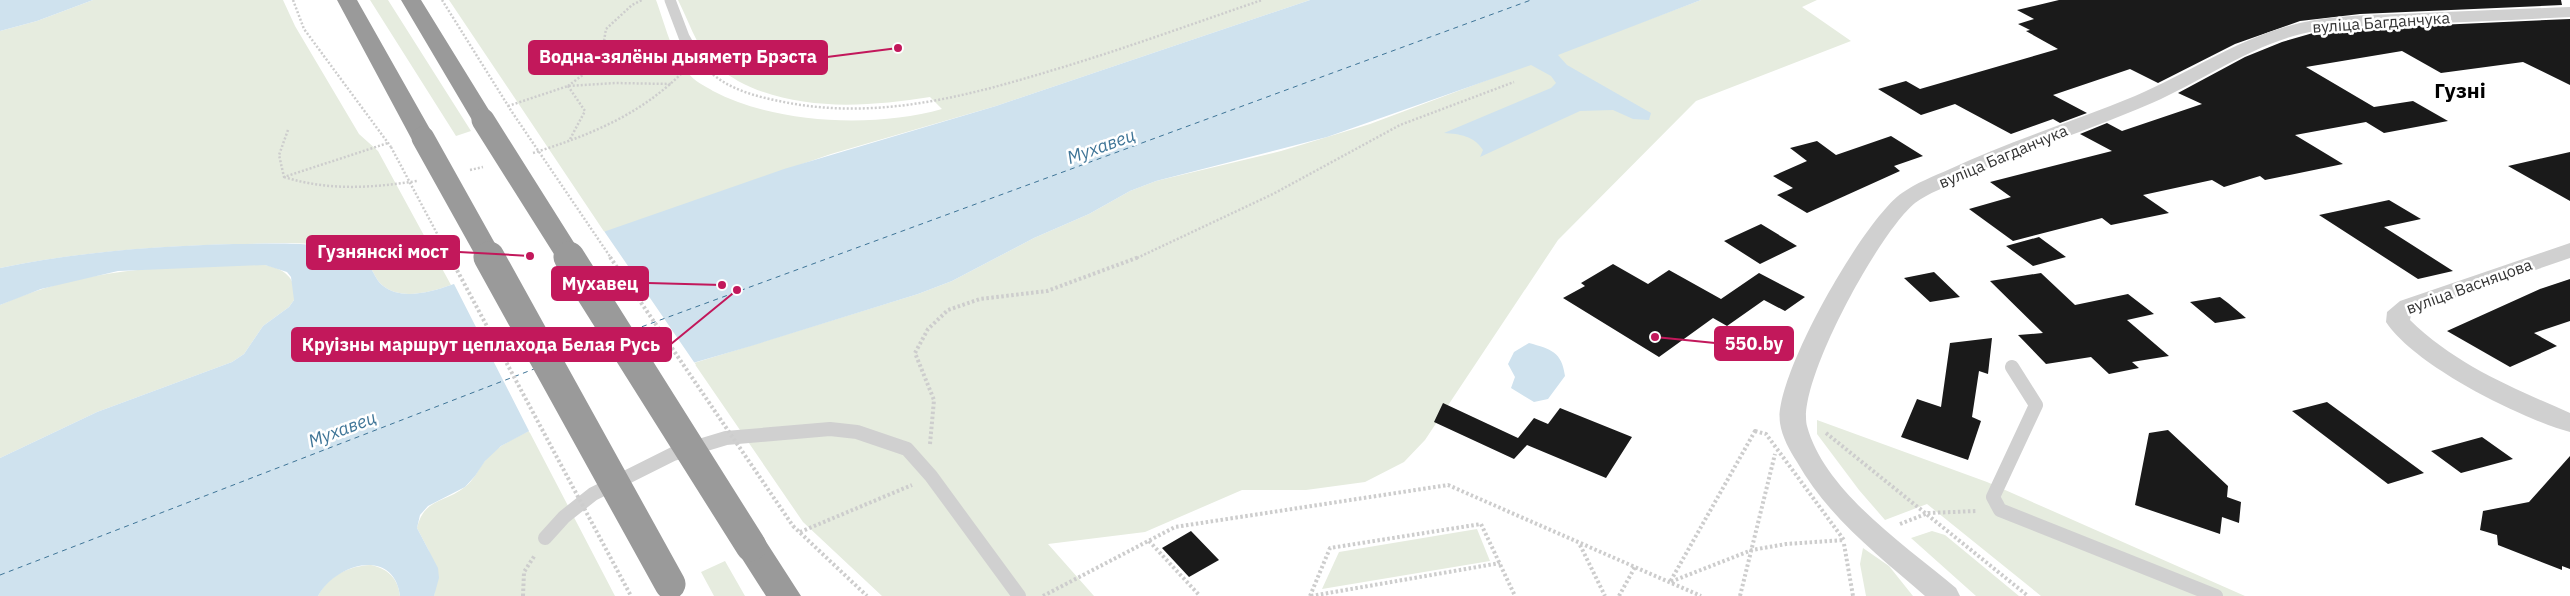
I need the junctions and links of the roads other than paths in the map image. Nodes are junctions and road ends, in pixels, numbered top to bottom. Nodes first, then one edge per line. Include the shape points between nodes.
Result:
1 (347, 0) edge
2 (411, 0) edge
3 (670, 0) edge
4 (2570, 12) edge
5 (696, 58) road end
6 (2570, 250) edge
7 (2012, 367) dead end
8 (2570, 423) edge
9 (546, 538) road end
10 (673, 590) edge
11 (784, 596) edge
12 (1019, 596) edge
13 (1945, 596) edge
14 (2216, 596) edge

1 - 10 highway, bridge
2 - 11 highway, bridge via 483,120
3 - 5 lane
4 - 13 street, вуліца Багданчука via 2374,21 2300,28 2242,51 2142,100 1975,164 1906,200 1879,229 1829,315 1798,388 1792,419 1797,438 1824,482 1857,518
6 - 8 street, вуліца Васняцова via 2408,306 2399,312 2398,322 2409,335 2469,376
7 - 14 lane via 2036,405 1993,497 2000,510
9 - 12 lane via 564,517 592,494 673,454 726,438 830,428 857,432 906,449 931,476

